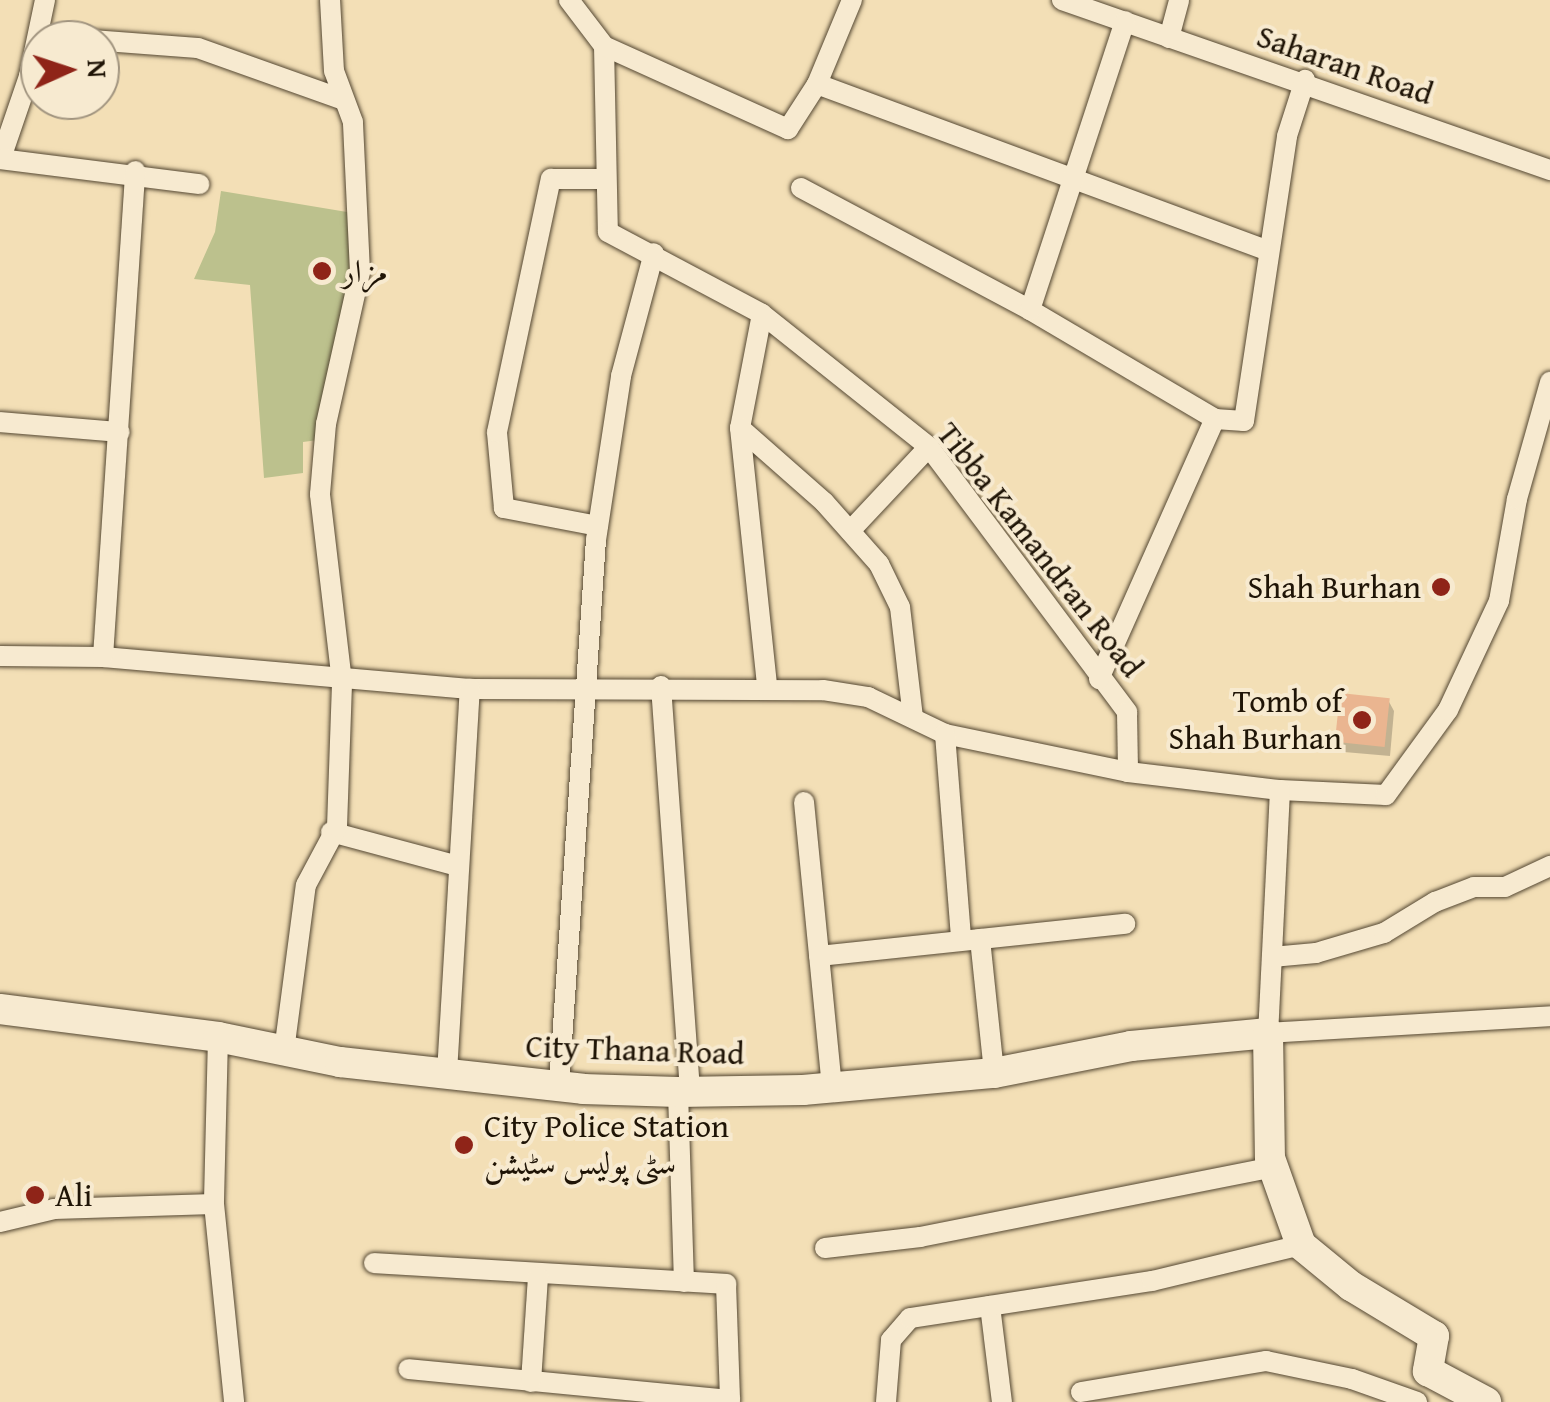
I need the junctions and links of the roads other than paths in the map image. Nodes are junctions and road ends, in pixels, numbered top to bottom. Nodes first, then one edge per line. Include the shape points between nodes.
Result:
1 (330, 0) edge
2 (568, 0) edge
3 (852, 0) edge
4 (1062, 0) edge
5 (1179, 0) edge
6 (1125, 21) junction
7 (1170, 38) junction
8 (120, 42) edge
9 (604, 46) junction
10 (1305, 80) junction
11 (817, 84) junction
12 (20, 95) edge
13 (344, 100) junction
14 (0, 158) edge
15 (1550, 170) edge
16 (135, 171) junction
17 (605, 178) junction
18 (1076, 180) junction
19 (200, 184) dead end
20 (801, 188) dead end
21 (1269, 251) junction
22 (654, 253) junction
23 (1030, 310) junction
24 (762, 314) junction
25 (1550, 382) edge
26 (1216, 419) junction
27 (0, 422) edge
28 (740, 428) junction
29 (120, 432) junction
30 (929, 446) junction
31 (598, 526) junction
32 (850, 531) junction
33 (0, 656) edge
34 (103, 657) junction
35 (1099, 679) junction
36 (342, 682) junction
37 (584, 686) junction
38 (661, 686) junction
39 (767, 687) junction
40 (470, 690) junction
41 (913, 718) junction
42 (946, 734) junction
43 (1128, 772) junction
44 (1280, 790) junction
45 (804, 802) dead end
46 (331, 832) junction
47 (458, 866) junction
48 (1550, 866) edge
49 (1125, 924) dead end
50 (971, 939) junction
51 (820, 956) junction
52 (1272, 957) junction
53 (0, 1009) edge
54 (1550, 1016) edge
55 (1268, 1033) junction
56 (218, 1037) junction
57 (284, 1051) junction
58 (994, 1072) junction
59 (447, 1073) junction
60 (559, 1085) junction
61 (832, 1087) junction
62 (684, 1090) junction
63 (1273, 1167) junction
64 (214, 1204) junction
65 (0, 1222) edge
66 (1302, 1245) junction
67 (825, 1248) dead end
68 (374, 1263) dead end
69 (538, 1277) junction
70 (684, 1282) junction
71 (990, 1306) junction
72 (408, 1369) dead end
73 (1428, 1371) junction
74 (531, 1382) junction
75 (1081, 1392) dead end
76 (234, 1402) edge
77 (886, 1402) edge
78 (1002, 1402) edge
79 (1418, 1402) edge
80 (1429, 1402) edge
81 (1486, 1402) edge

1 - 13 street via 334,71
2 - 9 street
3 - 11 street
4 - 6 street, Saharan Road
5 - 7 street
6 - 7 street, Saharan Road
6 - 18 street
7 - 10 street, Saharan Road
8 - 13 street via 198,48
9 - 11 street via 788,129
9 - 17 street, Tibba Kamandran Road
10 - 15 street, Saharan Road
10 - 21 street via 1287,136
11 - 18 street
12 - 14 street
13 - 36 street via 359,177 360,272 326,424 320,494
14 - 16 street
16 - 19 street
16 - 29 street
17 - 22 street, Tibba Kamandran Road via 608,232
17 - 31 street via 551,179 496,432 504,508
18 - 21 street
18 - 23 street
20 - 23 street
21 - 26 street via 1244,421
22 - 24 street, Tibba Kamandran Road
22 - 31 street via 620,376
23 - 26 street
24 - 28 street
24 - 30 street, Tibba Kamandran Road
25 - 44 street via 1517,499 1499,601 1448,710 1386,794
26 - 35 street
27 - 29 street
28 - 32 street
28 - 39 street
29 - 34 street
30 - 32 street
30 - 35 street, Tibba Kamandran Road
31 - 37 street
32 - 41 street via 879,564 900,607
33 - 34 street
34 - 36 street
35 - 43 street, Tibba Kamandran Road via 1128,712
36 - 40 street
36 - 46 street via 337,827
37 - 38 street
37 - 40 street
37 - 60 street
38 - 39 street
38 - 62 street
39 - 41 street via 868,698
40 - 47 street
41 - 42 street
42 - 43 street
42 - 50 street
43 - 44 street
44 - 52 street
45 - 51 street
46 - 47 street
46 - 57 street via 306,885
47 - 59 street
48 - 52 street via 1505,887 1474,887 1435,902 1384,933 1316,953
49 - 50 street
50 - 51 street
50 - 58 street
51 - 61 street
52 - 55 street
53 - 56 street, City Thana Road
54 - 55 street
55 - 58 street, City Thana Road via 1131,1046
55 - 63 street
56 - 57 street, City Thana Road
56 - 64 street
57 - 59 street, City Thana Road
58 - 61 street, City Thana Road
59 - 60 street, City Thana Road
60 - 62 street, City Thana Road
61 - 62 street, City Thana Road
62 - 70 street
63 - 66 street
63 - 67 street via 920,1238
64 - 65 street via 54,1210
64 - 76 street
66 - 71 street via 1152,1281
66 - 73 street via 1351,1286 1434,1336
68 - 69 street
69 - 70 street
69 - 74 street
70 - 74 street via 726,1284 730,1400
71 - 77 street via 910,1318 891,1340
71 - 78 street
72 - 74 street
73 - 80 street
73 - 81 street
75 - 79 street via 1266,1361 1352,1379

